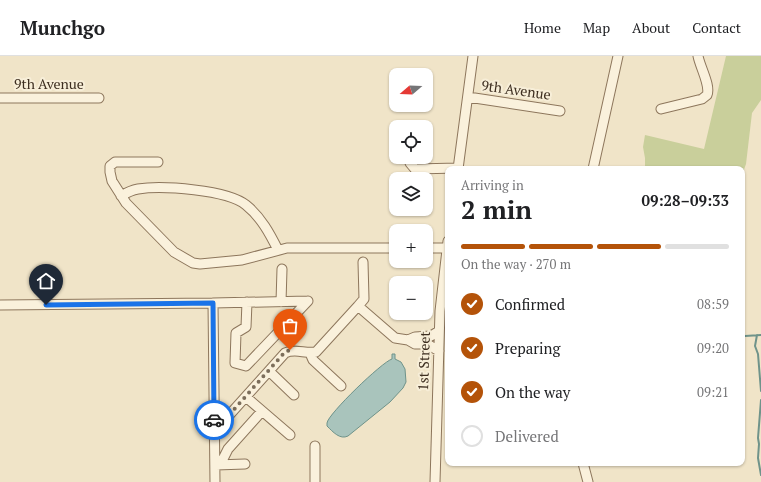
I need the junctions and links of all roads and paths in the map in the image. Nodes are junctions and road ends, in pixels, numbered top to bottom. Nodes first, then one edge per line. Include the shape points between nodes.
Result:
1 (473, 56) edge
2 (618, 56) edge
3 (698, 56) edge
4 (0, 98) edge
5 (99, 98) dead end
6 (468, 98) junction
7 (661, 109) dead end
8 (560, 111) dead end
9 (158, 162) dead end
10 (411, 164) edge
11 (458, 166) edge
12 (594, 166) edge
13 (445, 168) edge
14 (121, 196) junction
15 (445, 245) edge
16 (433, 247) edge
17 (389, 248) edge
18 (278, 250) junction
19 (363, 262) dead end
20 (282, 269) dead end
21 (445, 269) edge
22 (246, 302) junction
23 (281, 302) junction
24 (213, 303) junction
25 (0, 305) edge
26 (358, 306) junction
27 (439, 331) junction
28 (408, 340) junction
29 (439, 351) junction
30 (310, 353) junction
31 (269, 371) junction
32 (341, 386) dead end
33 (294, 394) dead end
34 (246, 396) junction
35 (262, 411) junction
36 (214, 432) junction
37 (290, 435) dead end
38 (315, 446) dead end
39 (246, 464) dead end
40 (217, 465) junction
41 (584, 466) edge
42 (215, 482) edge
43 (315, 482) edge
44 (435, 482) edge
45 (588, 482) edge

1 - 6 street
2 - 12 street
3 - 7 street via 708,89 707,95 702,99
4 - 5 street, 9th Avenue
6 - 8 street, 9th Avenue
6 - 11 street
9 - 14 street via 120,161 112,164 111,177
10 - 13 street via 415,169
14 - 18 street via 137,189 174,188 231,198 246,204 260,218
14 - 18 street via 174,252 189,261 200,264 242,260
15 - 16 street
17 - 18 street
19 - 26 street via 364,299
20 - 23 street
21 - 27 street, 1st Street
22 - 23 street
22 - 23 street via 246,327 236,333 235,363 246,366 308,301
22 - 24 street
24 - 25 street
24 - 36 street
26 - 28 street via 392,336
26 - 30 street via 316,352
27 - 28 street via 431,336
27 - 29 street, 1st Street
28 - 29 street via 415,344 427,344
29 - 44 street, 1st Street
30 - 31 street via 290,350 285,352
30 - 32 street via 313,360
31 - 33 street
31 - 34 street
34 - 35 street
34 - 36 street
35 - 37 street
35 - 40 street
36 - 40 street
38 - 43 street
39 - 40 street
40 - 42 street
41 - 45 street

